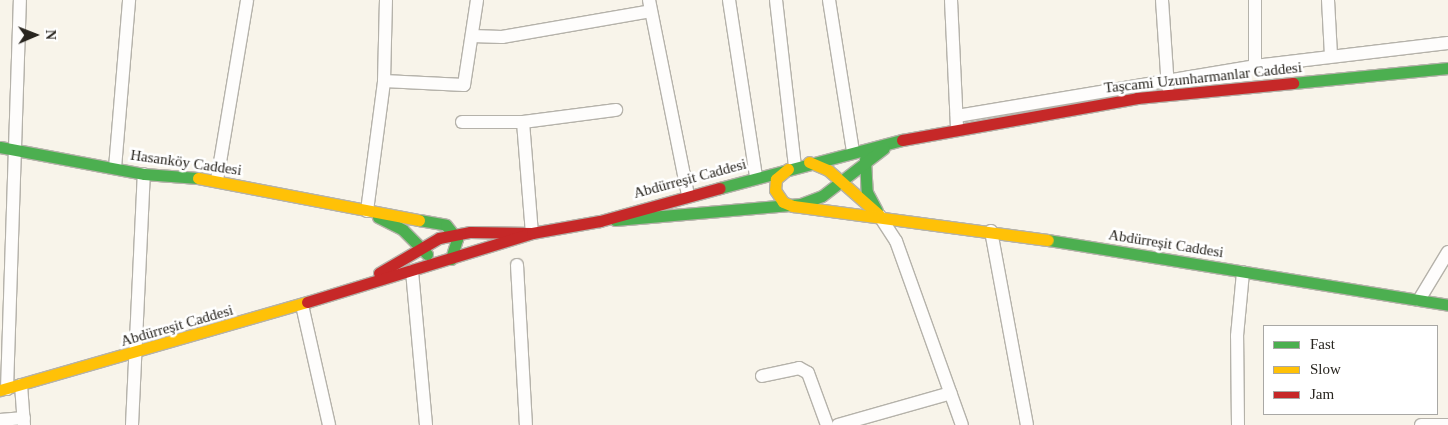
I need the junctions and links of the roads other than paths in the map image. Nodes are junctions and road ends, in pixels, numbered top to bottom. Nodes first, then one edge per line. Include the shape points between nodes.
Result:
1 (20, 0) edge
2 (129, 0) edge
3 (247, 0) edge
4 (386, 0) edge
5 (477, 0) edge
6 (729, 0) edge
7 (776, 0) edge
8 (829, 0) edge
9 (951, 0) edge
10 (1162, 0) edge
11 (1255, 0) edge
12 (1328, 0) edge
13 (650, 6) edge
14 (472, 36) junction
15 (1448, 43) edge
16 (1331, 56) junction
17 (1255, 66) junction
18 (1448, 68) edge
19 (1167, 79) junction
20 (384, 81) junction
21 (1169, 94) junction
22 (616, 110) dead end
23 (957, 116) junction
24 (462, 122) dead end
25 (523, 122) junction
26 (958, 131) junction
27 (903, 140) junction
28 (0, 147) edge
29 (17, 151) junction
30 (853, 151) junction
31 (865, 159) junction
32 (809, 162) junction
33 (792, 167) junction
34 (115, 168) junction
35 (144, 174) junction
36 (756, 177) junction
37 (217, 180) junction
38 (840, 180) junction
39 (688, 195) junction
40 (792, 206) junction
41 (367, 211) junction
42 (879, 215) junction
43 (600, 220) junction
44 (446, 225) junction
45 (403, 230) junction
46 (487, 231) junction
47 (991, 231) junction
48 (532, 233) junction
49 (456, 234) junction
50 (421, 247) junction
51 (1448, 252) edge
52 (448, 260) junction
53 (399, 263) junction
54 (517, 264) dead end
55 (412, 271) junction
56 (1243, 272) junction
57 (361, 285) junction
58 (1419, 300) junction
59 (302, 304) junction
60 (1448, 305) edge
61 (136, 354) junction
62 (762, 376) dead end
63 (21, 385) junction
64 (3, 390) edge
65 (951, 393) junction
66 (0, 420) edge
67 (24, 421) edge
68 (132, 425) edge
69 (329, 425) edge
70 (426, 425) edge
71 (526, 425) edge
72 (827, 425) edge
73 (838, 425) edge
74 (962, 425) edge
75 (1027, 425) edge
76 (1238, 425) edge
77 (1422, 425) edge
78 (1448, 425) edge

1 - 29 street
2 - 34 street
3 - 37 street
4 - 20 street
5 - 14 street
6 - 36 street
7 - 33 street
8 - 30 street
9 - 23 street
10 - 19 street
11 - 17 street
12 - 16 street
13 - 14 street via 502,36
13 - 39 street
14 - 20 street via 464,85
15 - 16 street
16 - 17 street
17 - 19 street
18 - 21 main road, Taşcami Uzunharmanlar Caddesi
19 - 21 street
19 - 23 street
20 - 41 street
21 - 26 main road, Taşcami Uzunharmanlar Caddesi
22 - 25 street
23 - 26 street
24 - 25 street
25 - 48 street
26 - 27 main road, Taşcami Uzunharmanlar Caddesi
27 - 30 main road, Taşcami Uzunharmanlar Caddesi
27 - 31 main road, Taşcami Uzunharmanlar Caddesi
28 - 29 main road, Hasanköy Caddesi
29 - 34 main road, Hasanköy Caddesi
29 - 64 street
30 - 32 main road, Taşcami Uzunharmanlar Caddesi
31 - 38 main road, Taşcami Uzunharmanlar Caddesi
31 - 42 main road via 867,192
32 - 33 main road, Abdürreşit Caddesi
32 - 38 main road via 822,166
33 - 36 main road, Abdürreşit Caddesi
33 - 40 main road via 776,179 775,190 783,202
34 - 35 main road, Hasanköy Caddesi
35 - 37 main road, Hasanköy Caddesi
35 - 61 street
36 - 39 main road, Abdürreşit Caddesi
37 - 41 main road, Hasanköy Caddesi
38 - 40 main road, Taşcami Uzunharmanlar Caddesi via 814,200
38 - 42 main road
39 - 43 main road, Abdürreşit Caddesi
40 - 42 main road, Abdürreşit Caddesi
40 - 43 main road, Abdürreşit Caddesi
41 - 44 main road, Hasanköy Caddesi
41 - 45 main road, Hasanköy Caddesi
42 - 47 main road, Abdürreşit Caddesi
42 - 65 street via 896,241
43 - 48 main road, Abdürreşit Caddesi
44 - 46 main road, Hasanköy Caddesi
44 - 49 main road
45 - 50 main road, Hasanköy Caddesi
45 - 53 main road via 406,246
46 - 48 main road, Abdürreşit Caddesi
46 - 49 main road, Abdürreşit Caddesi
47 - 56 main road, Abdürreşit Caddesi
47 - 75 street
48 - 52 main road, Abdürreşit Caddesi
49 - 50 main road, Abdürreşit Caddesi
49 - 52 main road
50 - 52 main road, Hasanköy Caddesi
50 - 53 main road, Abdürreşit Caddesi
51 - 58 street
52 - 55 main road, Abdürreşit Caddesi
53 - 57 main road, Abdürreşit Caddesi
54 - 71 street
55 - 57 main road, Abdürreşit Caddesi
55 - 70 street
56 - 58 main road, Abdürreşit Caddesi
56 - 76 street via 1237,336
57 - 59 main road, Abdürreşit Caddesi
58 - 60 main road, Abdürreşit Caddesi
59 - 61 main road, Abdürreşit Caddesi
59 - 69 street
61 - 63 main road, Abdürreşit Caddesi
61 - 68 street
62 - 72 street via 799,368 808,373
63 - 64 main road, Abdürreşit Caddesi
63 - 67 street
65 - 73 street
65 - 74 street
66 - 67 street
77 - 78 street

